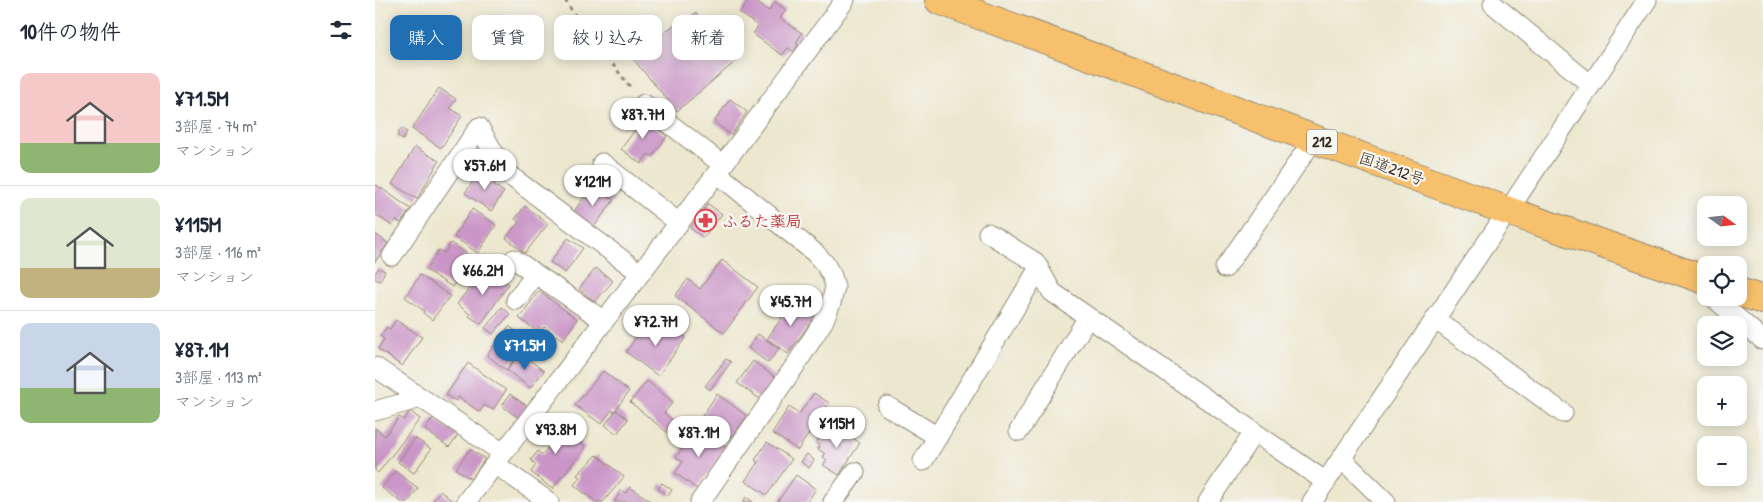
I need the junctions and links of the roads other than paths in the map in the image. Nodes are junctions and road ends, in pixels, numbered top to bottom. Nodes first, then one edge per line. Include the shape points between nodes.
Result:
1 (845, 0) edge
2 (939, 0) edge
3 (1647, 0) edge
4 (1493, 4) dead end
5 (1591, 85) junction
6 (644, 104) road end
7 (1314, 139) junction
8 (602, 163) dead end
9 (720, 169) junction
10 (1508, 210) junction
11 (679, 223) junction
12 (988, 233) dead end
13 (392, 256) dead end
14 (514, 259) dead end
15 (1039, 268) junction
16 (1225, 268) dead end
17 (640, 273) junction
18 (535, 274) junction
19 (1697, 281) edge
20 (1747, 295) edge
21 (516, 300) dead end
22 (1763, 300) edge
23 (1723, 306) edge
24 (1088, 317) junction
25 (1435, 319) junction
26 (604, 321) junction
27 (1763, 340) edge
28 (375, 367) edge
29 (421, 398) junction
30 (887, 406) dead end
31 (375, 411) edge
32 (1563, 413) dead end
33 (1019, 431) dead end
34 (1253, 432) junction
35 (938, 437) junction
36 (499, 458) junction
37 (1342, 459) junction
38 (923, 462) dead end
39 (855, 472) dead end
40 (1326, 482) junction
41 (466, 502) edge
42 (549, 502) edge
43 (700, 502) edge
44 (833, 502) edge
45 (1208, 502) edge
46 (1313, 502) edge
47 (1386, 502) edge

1 - 9 street
2 - 7 highway, 国道212号 / 212
3 - 5 street
4 - 5 street
5 - 10 street
6 - 9 street
7 - 10 highway, 国道212号 / 212
7 - 16 street
8 - 11 street
9 - 11 street
9 - 43 street via 815,253 825,264 835,287 818,330
10 - 19 highway, 国道212号 / 212
10 - 25 street
11 - 17 street
12 - 15 street via 1035,262
13 - 17 street via 479,128 505,172
14 - 18 street
15 - 24 street via 1052,292
15 - 35 street
17 - 26 street
18 - 21 street
18 - 26 street
20 - 22 highway
23 - 27 street
24 - 33 street
24 - 34 street
25 - 32 street
25 - 37 street
26 - 36 street
28 - 29 street
29 - 31 street
29 - 36 street
30 - 35 street
34 - 40 street
34 - 45 street
35 - 38 street
36 - 41 street
36 - 42 street
37 - 40 street
37 - 47 street
39 - 44 street
40 - 46 street

